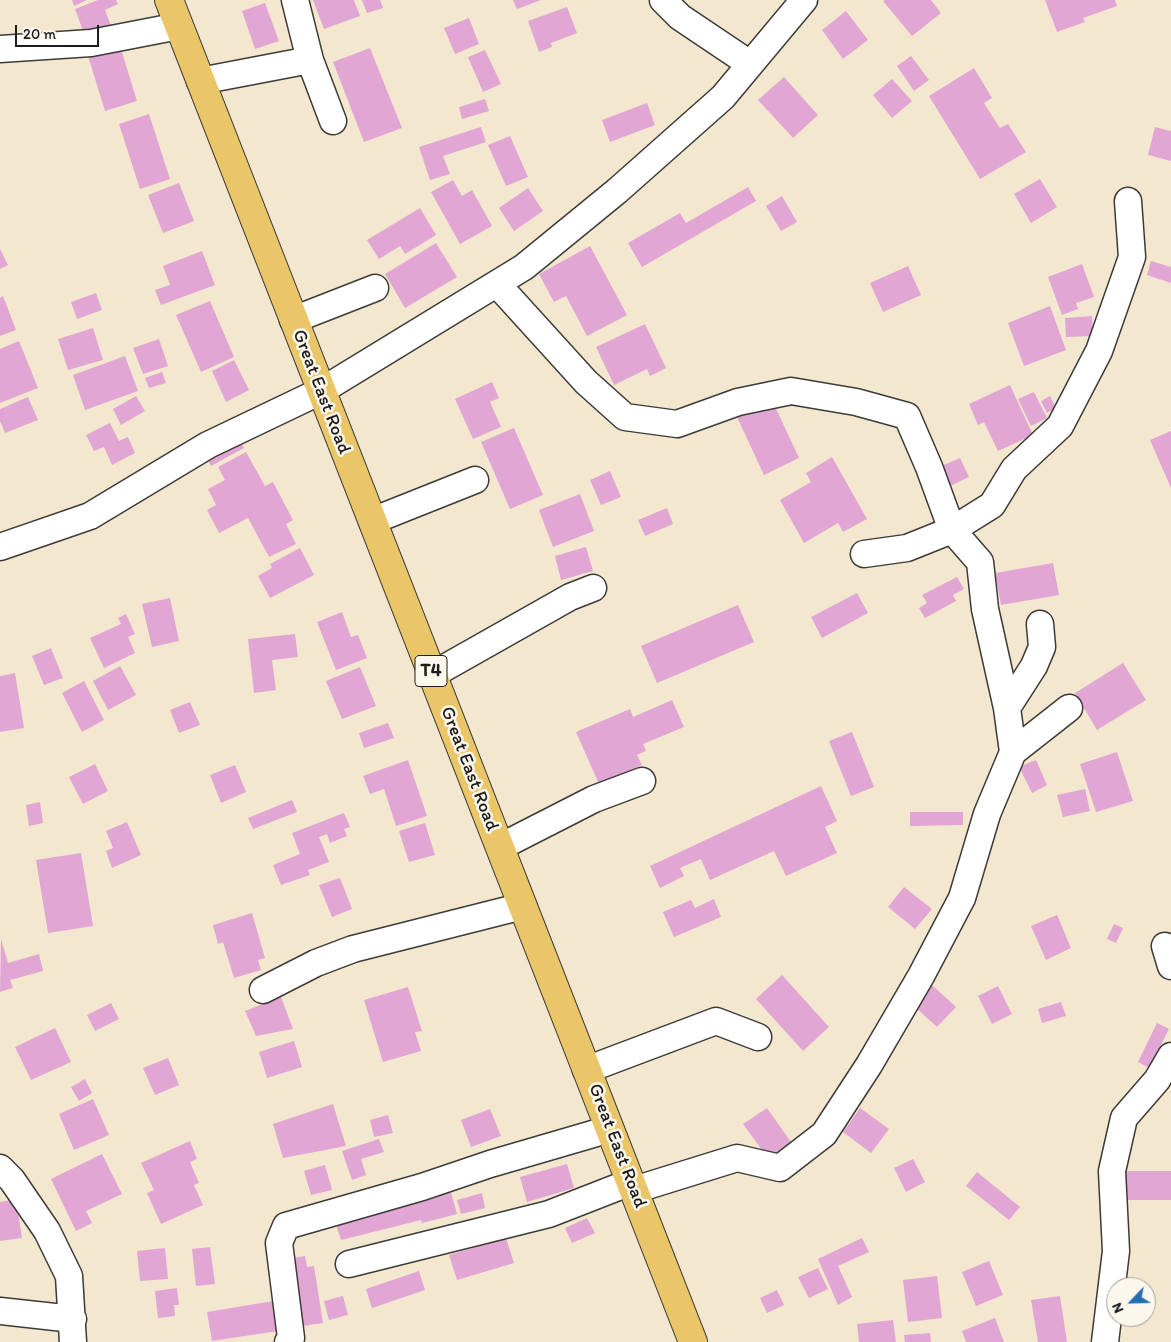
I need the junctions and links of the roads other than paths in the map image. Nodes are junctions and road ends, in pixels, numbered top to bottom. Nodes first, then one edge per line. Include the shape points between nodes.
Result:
1 (169, 0) edge
2 (295, 0) edge
3 (664, 0) edge
4 (804, 0) edge
5 (179, 26) junction
6 (0, 49) edge
7 (310, 60) junction
8 (750, 64) junction
9 (200, 81) junction
10 (333, 121) dead end
11 (1128, 201) dead end
12 (496, 284) junction
13 (375, 288) dead end
14 (293, 320) junction
15 (321, 391) junction
16 (475, 480) dead end
17 (372, 521) junction
18 (952, 530) junction
19 (0, 547) edge
20 (864, 554) dead end
21 (593, 588) dead end
22 (1040, 624) dead end
23 (432, 675) junction
24 (1007, 708) junction
25 (1069, 708) dead end
26 (1013, 752) junction
27 (642, 781) dead end
28 (500, 847) junction
29 (522, 906) junction
30 (263, 990) dead end
31 (758, 1037) dead end
32 (1171, 1056) edge
33 (586, 1070) junction
34 (610, 1129) junction
35 (0, 1168) edge
36 (632, 1186) junction
37 (349, 1264) dead end
38 (0, 1311) edge
39 (73, 1331) edge
40 (288, 1342) edge
41 (693, 1342) edge
42 (1105, 1342) edge

1 - 5 highway, Great East Road / T4
2 - 7 street
3 - 8 street via 680,17
4 - 8 street
5 - 6 street via 91,43
5 - 9 highway, Great East Road / T4
7 - 9 street
7 - 10 street
8 - 12 street via 723,97 617,191 524,268
9 - 14 highway, Great East Road / T4
11 - 18 street via 1132,257 1099,351 1060,426 1014,469 992,505
12 - 15 street
12 - 18 street via 586,382 625,417 677,424 738,402 791,391 856,402 907,416
13 - 14 street
14 - 15 highway, Great East Road / T4
15 - 17 highway, Great East Road / T4
15 - 19 street via 208,445 90,516
16 - 17 street
17 - 23 highway, Great East Road / T4
18 - 20 street via 907,548
18 - 24 street via 980,562 985,609
21 - 23 street via 561,602
22 - 24 street via 1042,647 1034,666
23 - 28 highway, Great East Road / T4
24 - 26 street
25 - 26 street
26 - 36 street via 987,814 962,898 869,1065 824,1134 780,1168 737,1158
27 - 28 street via 594,800
28 - 29 highway, Great East Road / T4
29 - 30 street via 353,949 316,963
29 - 33 highway, Great East Road / T4
31 - 33 street via 716,1021
32 - 42 street via 1157,1080 1124,1118 1112,1171 1116,1251
33 - 34 highway, Great East Road / T4
34 - 36 highway, Great East Road / T4
34 - 40 street via 286,1226 279,1242 291,1338
35 - 39 street via 47,1231 69,1276
36 - 37 street via 549,1214
36 - 41 highway, Great East Road / T4
38 - 39 street

